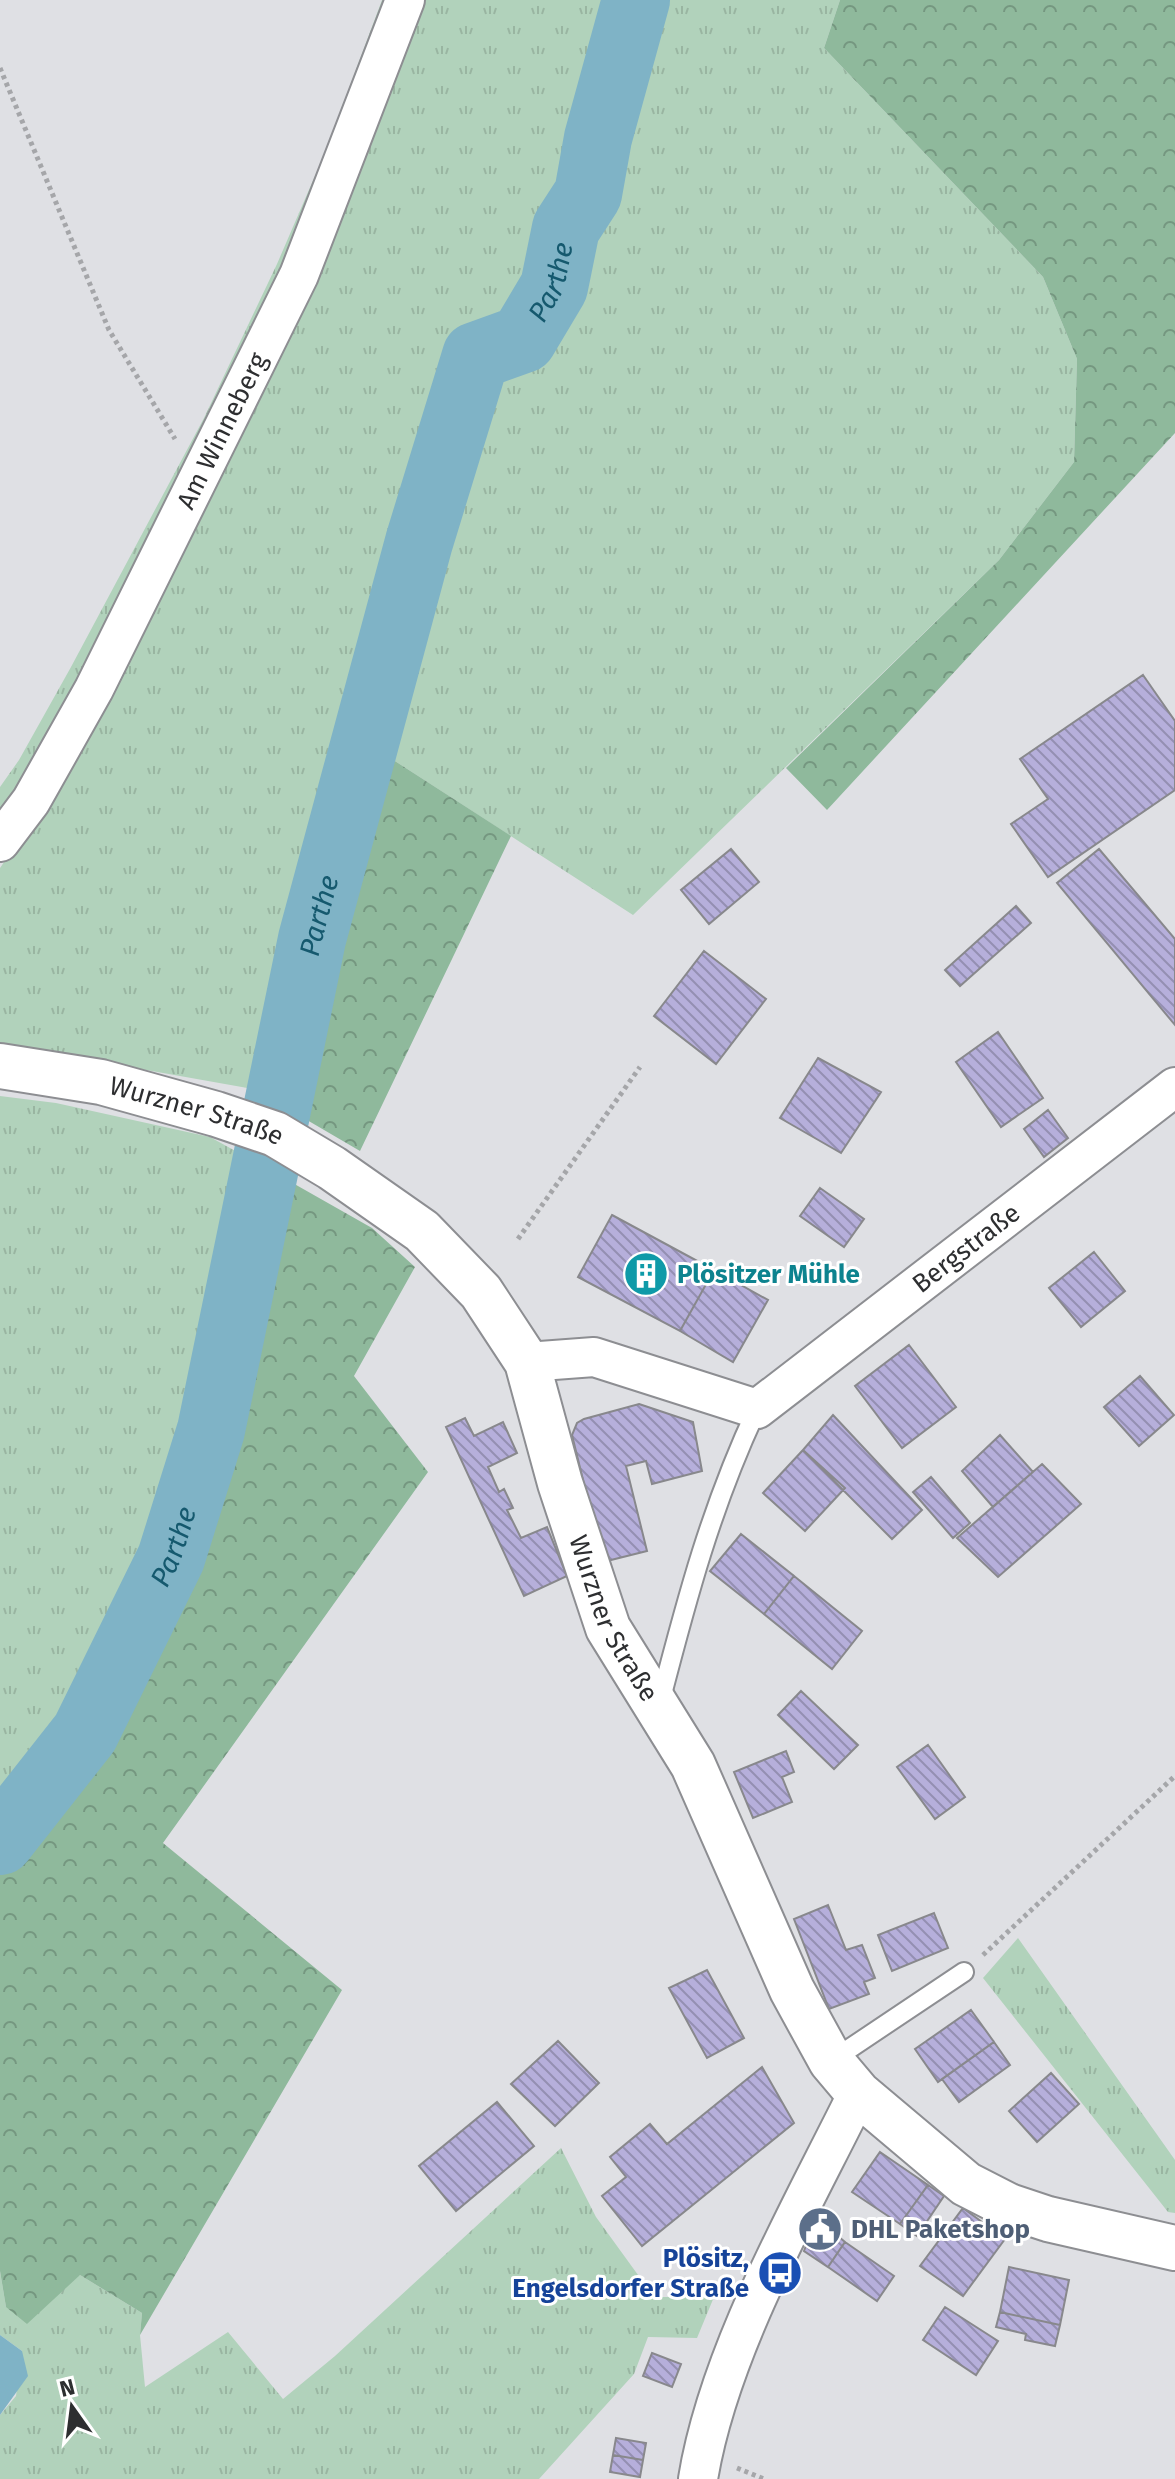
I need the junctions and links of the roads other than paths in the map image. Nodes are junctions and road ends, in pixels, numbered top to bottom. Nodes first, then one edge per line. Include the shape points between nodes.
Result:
1 (405, 0) edge
2 (0, 842) edge
3 (0, 1066) edge
4 (1175, 1087) edge
5 (527, 1362) junction
6 (757, 1409) junction
7 (658, 1711) junction
8 (964, 1972) road end
9 (844, 2077) junction
10 (1175, 2248) edge
11 (698, 2479) edge

1 - 2 street, Am Winneberg via 299,275 94,689 31,801
3 - 5 street, Wurzner Straße via 101,1082 275,1134 422,1231 481,1292
4 - 6 street, Bergstraße
5 - 6 street via 594,1357
5 - 7 street, Wurzner Straße via 608,1628
6 - 7 lane, Bergstraße via 725,1476
7 - 9 street, Wurzner Straße via 693,1765 792,1990
8 - 9 lane
9 - 10 street, Wurzner Straße via 966,2184 1009,2206
9 - 11 street via 726,2370

